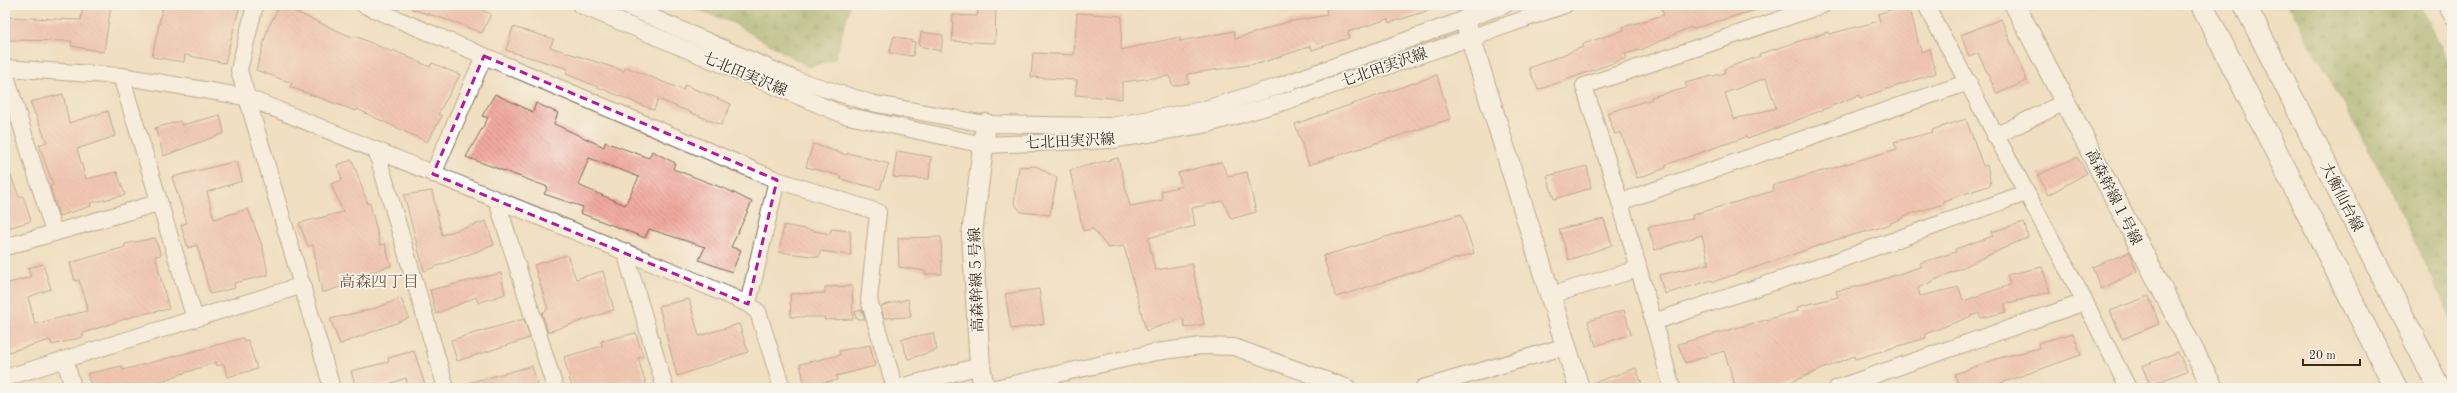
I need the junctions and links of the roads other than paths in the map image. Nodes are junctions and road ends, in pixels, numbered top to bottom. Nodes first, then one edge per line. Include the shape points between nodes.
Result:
1 (254, 5) edge
2 (364, 5) edge
3 (580, 5) edge
4 (624, 5) edge
5 (1505, 5) edge
6 (1565, 5) edge
7 (1824, 5) edge
8 (1926, 5) edge
9 (2015, 5) edge
10 (2202, 5) edge
11 (2245, 5) edge
12 (2446, 5) edge
13 (2452, 16) edge
14 (1467, 29) junction
15 (484, 56) junction
16 (5, 68) edge
17 (5, 72) edge
18 (121, 76) junction
19 (1969, 82) junction
20 (246, 96) junction
21 (2065, 102) junction
22 (986, 124) junction
23 (1995, 136) junction
24 (984, 145) junction
25 (376, 150) junction
26 (434, 174) junction
27 (778, 180) junction
28 (2026, 193) junction
29 (497, 200) junction
30 (1620, 202) junction
31 (158, 203) junction
32 (54, 233) junction
33 (5, 247) edge
34 (625, 252) junction
35 (1638, 269) junction
36 (303, 285) junction
37 (1551, 295) junction
38 (2084, 302) junction
39 (748, 304) junction
40 (195, 319) junction
41 (1653, 322) junction
42 (1567, 346) junction
43 (65, 360) junction
44 (980, 366) junction
45 (5, 378) edge
46 (73, 388) edge
47 (332, 388) edge
48 (446, 388) edge
49 (555, 388) edge
50 (665, 388) edge
51 (782, 388) edge
52 (896, 388) edge
53 (984, 388) edge
54 (995, 388) edge
55 (1348, 388) edge
56 (1423, 388) edge
57 (1579, 388) edge
58 (1672, 388) edge
59 (1838, 388) edge
60 (2128, 388) edge
61 (2213, 388) edge
62 (2396, 388) edge
63 (2439, 388) edge

1 - 20 street via 239,70
2 - 15 street
3 - 24 street, 七北田実沢線 via 844,115
4 - 22 street via 804,82 871,103
5 - 14 street
6 - 14 street, 七北田実沢線
7 - 30 street via 1584,86
8 - 19 street
9 - 21 street, 高森幹線１号線
10 - 62 main road
11 - 63 main road, 大衡仙台線
12 - 13 street
14 - 22 street via 1202,110 1111,126
14 - 24 street, 七北田実沢線 via 1287,101 1208,124 1112,140
14 - 37 street
15 - 26 street
15 - 27 street
16 - 18 street
17 - 32 street
18 - 20 street
18 - 31 street
19 - 23 street
19 - 30 street
20 - 25 street
20 - 36 street
21 - 23 street
21 - 61 street, 高森幹線１号線
22 - 24 street, 高森幹線５号線
23 - 28 street
24 - 44 street, 高森幹線５号線 via 972,234
25 - 26 street
25 - 48 street
26 - 29 street
27 - 39 street
27 - 52 street via 878,212 869,300
28 - 38 street
28 - 41 street via 1831,263
29 - 34 street
29 - 49 street
30 - 35 street
31 - 32 street
31 - 40 street
32 - 33 street
34 - 39 street
34 - 50 street
35 - 37 street
35 - 41 street
36 - 40 street
36 - 47 street
37 - 42 street
38 - 59 street
38 - 60 street
39 - 51 street via 758,312
40 - 43 street
41 - 58 street
42 - 56 street
42 - 57 street
43 - 45 street
43 - 46 street
44 - 52 street
44 - 53 street, 高森幹線５号線
54 - 55 street via 1156,352 1201,346 1234,347

